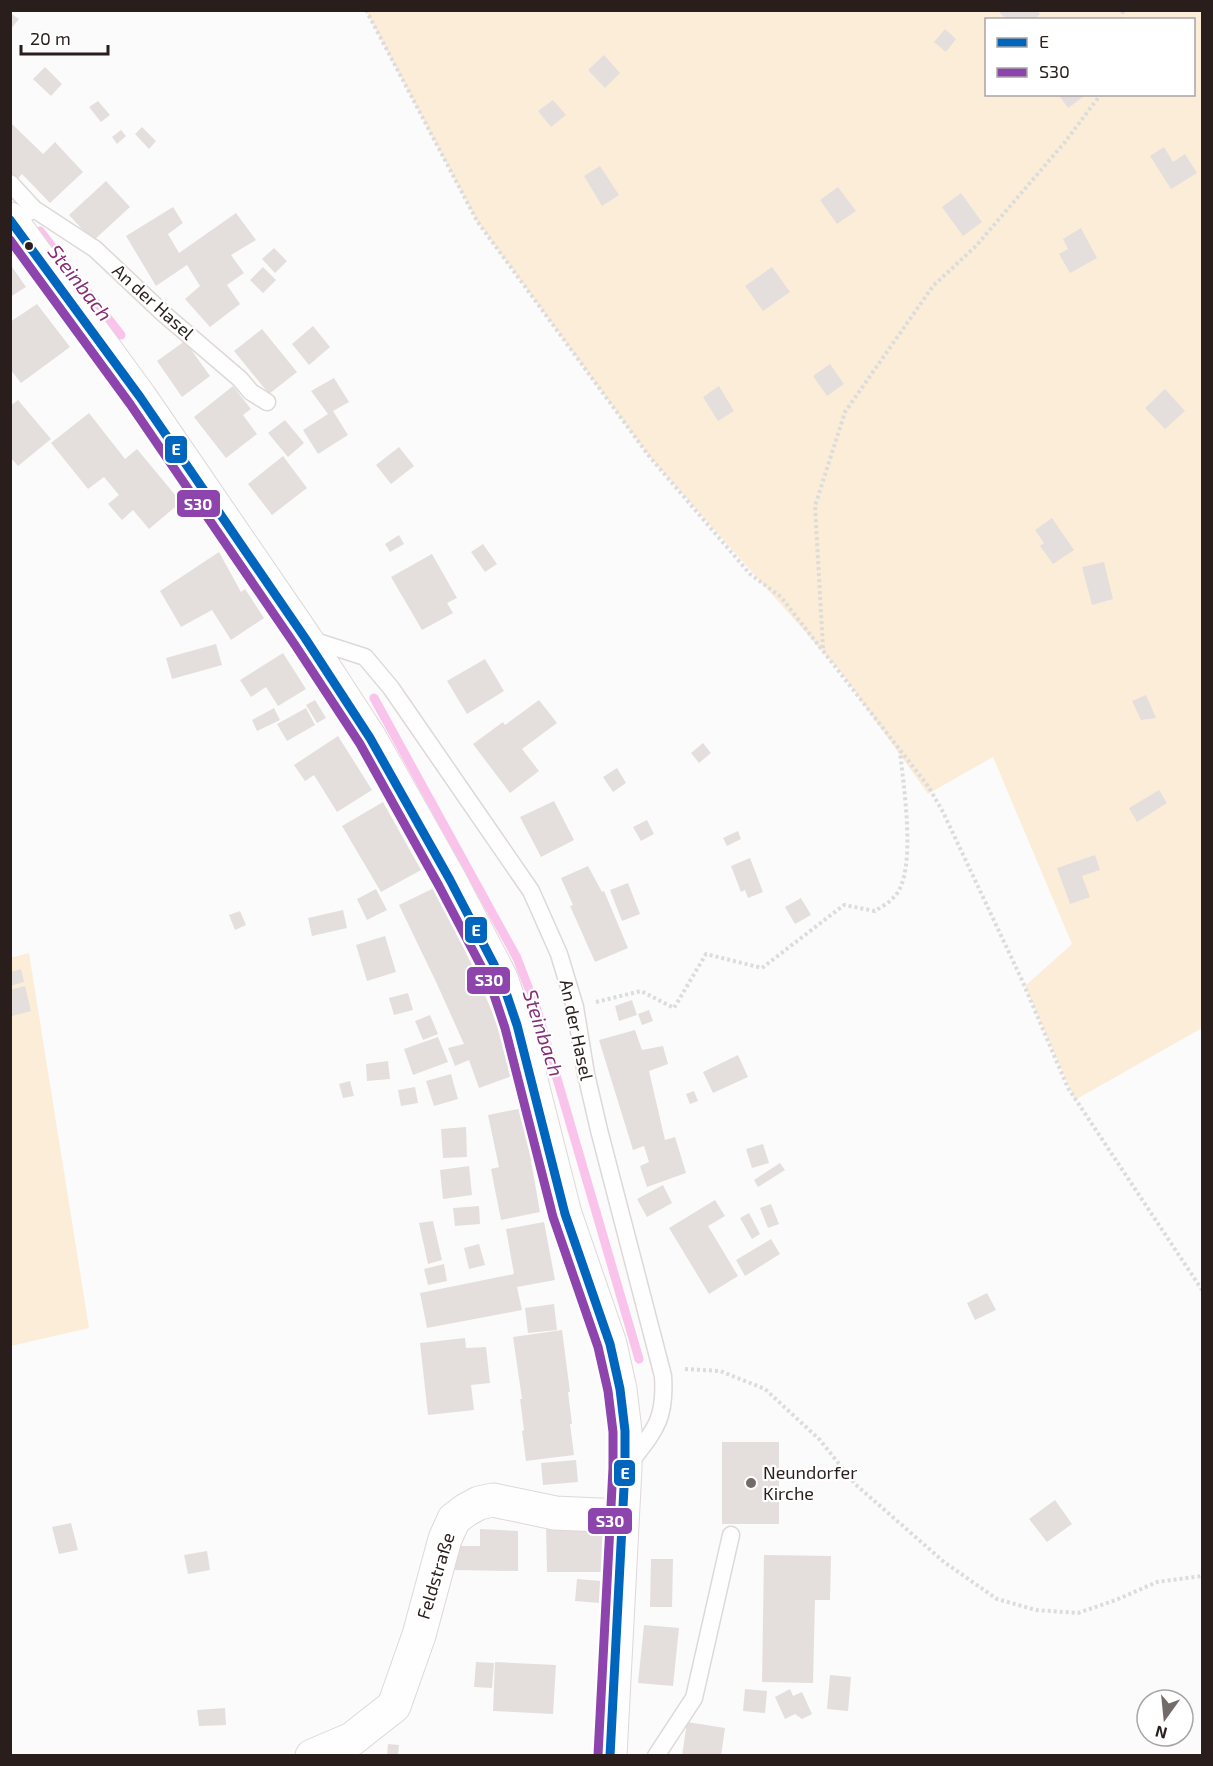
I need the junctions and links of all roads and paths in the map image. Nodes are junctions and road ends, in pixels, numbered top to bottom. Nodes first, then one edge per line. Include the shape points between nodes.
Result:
1 (366, 10) edge
2 (1100, 96) edge
3 (10, 183) edge
4 (19, 217) edge
5 (267, 402) dead end
6 (305, 638) junction
7 (823, 649) junction
8 (900, 749) junction
9 (575, 1007) junction
10 (1203, 1290) edge
11 (663, 1376) junction
12 (626, 1468) junction
13 (622, 1516) junction
14 (731, 1534) dead end
15 (1203, 1576) edge
16 (312, 1755) edge
17 (610, 1755) edge
18 (656, 1755) edge

1 - 7 path via 477,221 649,456 750,574 782,597
2 - 7 path via 976,246 933,285 844,412 815,506
3 - 4 lane, An der Hasel
4 - 5 lane, An der Hasel via 95,249 251,392
4 - 6 street, An der Hasel
6 - 9 lane, An der Hasel via 365,657 391,688 531,891 559,954
6 - 12 street, An der Hasel via 375,748 501,978 517,1025 565,1214 610,1344 620,1389
7 - 8 path
8 - 9 path via 908,843 904,877 895,896 875,911 844,905 762,968 706,954 674,1008 640,991
8 - 10 path via 943,812 1068,1088
9 - 11 lane, An der Hasel via 599,1130
11 - 12 lane, An der Hasel via 662,1415
11 - 15 path via 676,1369 720,1371 765,1389 820,1440 855,1484 944,1562 997,1599 1036,1610 1078,1612 1157,1582
12 - 13 street, An der Hasel
13 - 16 street, Feldstraße via 555,1513 494,1500 479,1503 454,1519 394,1706 352,1739
13 - 17 street, An der Hasel
14 - 18 lane via 694,1698

